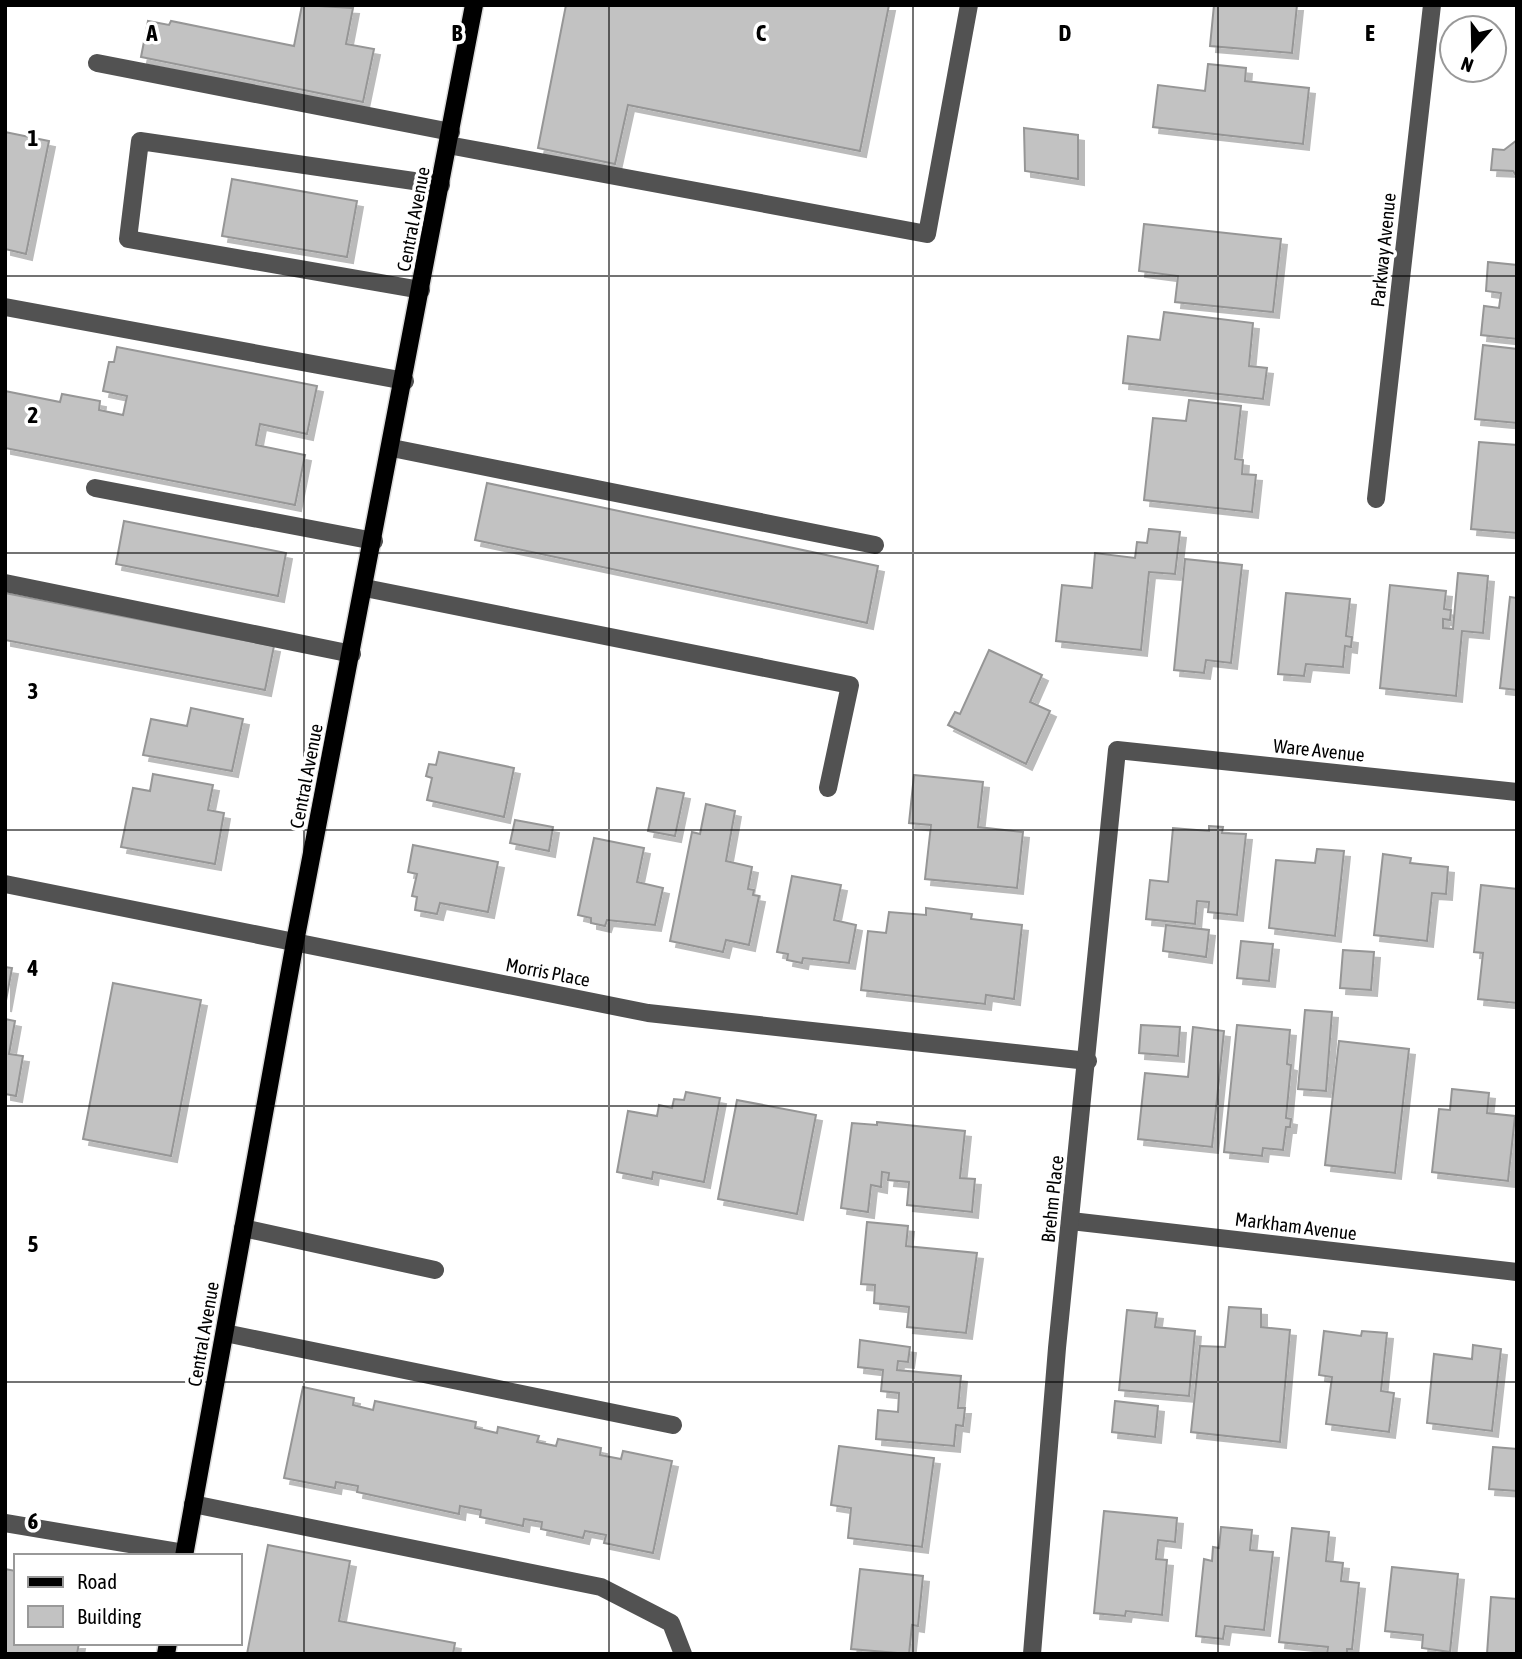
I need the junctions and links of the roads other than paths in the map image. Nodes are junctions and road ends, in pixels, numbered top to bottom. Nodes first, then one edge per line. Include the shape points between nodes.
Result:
1 (474, 5) edge
2 (969, 5) edge
3 (1432, 5) edge
4 (97, 64) dead end
5 (449, 138) junction
6 (441, 185) junction
7 (421, 290) junction
8 (5, 307) edge
9 (405, 381) junction
10 (392, 447) junction
11 (95, 488) dead end
12 (1376, 499) dead end
13 (374, 541) junction
14 (874, 545) dead end
15 (5, 583) edge
16 (365, 588) junction
17 (352, 654) junction
18 (1117, 750) joint
19 (828, 788) dead end
20 (1517, 792) edge
21 (5, 884) edge
22 (295, 942) junction
23 (1088, 1061) junction
24 (1071, 1221) junction
25 (243, 1228) junction
26 (435, 1270) dead end
27 (1517, 1272) edge
28 (225, 1333) junction
29 (673, 1425) dead end
30 (193, 1504) junction
31 (5, 1522) edge
32 (179, 1554) edge
33 (184, 1554) edge
34 (683, 1654) edge
35 (1032, 1654) edge

1 - 5 main road, Central Avenue
2 - 5 street via 927,234
3 - 12 street, Parkway Avenue
4 - 5 street
5 - 6 main road, Central Avenue
6 - 7 main road, Central Avenue
6 - 7 street via 140,141 128,239
7 - 9 main road, Central Avenue
8 - 9 street
9 - 10 main road, Central Avenue
10 - 13 main road, Central Avenue
10 - 14 street
11 - 13 street
13 - 16 main road, Central Avenue
15 - 17 street
16 - 17 main road, Central Avenue
16 - 19 street via 850,685
17 - 22 main road, Central Avenue
18 - 20 street, Ware Avenue
18 - 23 street, Brehm Place
21 - 22 street, Morris Place
22 - 23 street, Morris Place via 648,1013
22 - 25 main road, Central Avenue
23 - 24 street, Brehm Place
24 - 27 street, Markham Avenue
24 - 35 street, Brehm Place
25 - 26 street
25 - 28 main road, Central Avenue
28 - 29 street
28 - 30 main road, Central Avenue
30 - 33 main road, Central Avenue
30 - 34 street via 601,1587 671,1623
31 - 32 street

